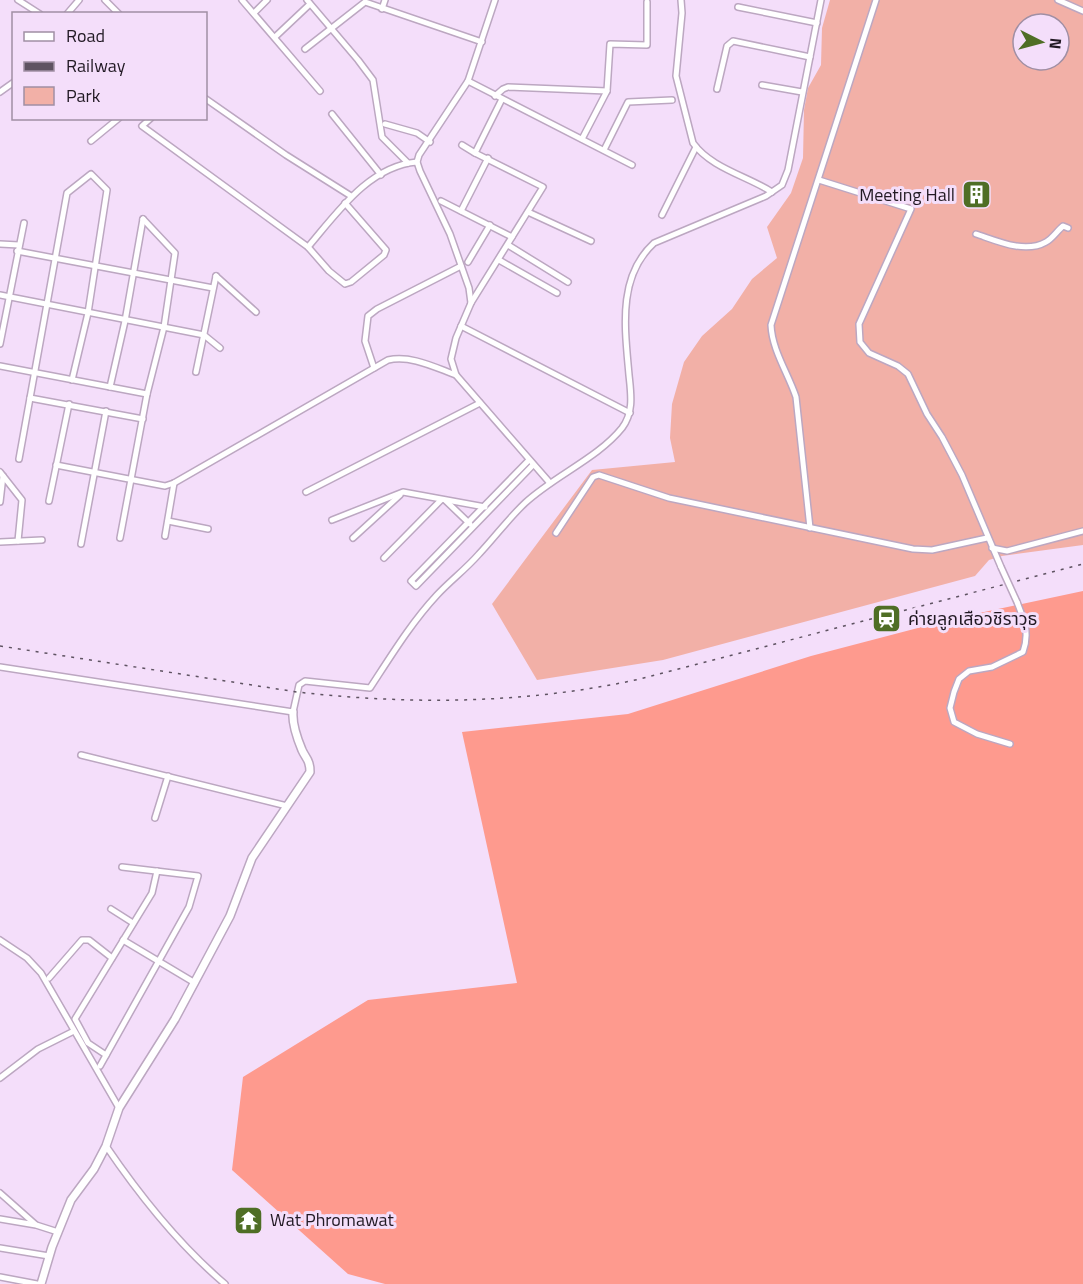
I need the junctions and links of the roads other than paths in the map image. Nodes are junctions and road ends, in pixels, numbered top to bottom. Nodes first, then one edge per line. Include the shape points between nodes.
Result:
1 (18, 0) edge
2 (79, 0) edge
3 (105, 0) edge
4 (242, 0) edge
5 (267, 0) edge
6 (385, 0) edge
7 (495, 0) edge
8 (681, 0) edge
9 (821, 0) edge
10 (876, 0) edge
11 (1059, 0) edge
12 (365, 1) edge
13 (309, 2) edge
14 (647, 2) dead end
15 (738, 7) dead end
16 (382, 9) junction
17 (1083, 11) edge
18 (37, 12) edge
19 (69, 12) edge
20 (117, 12) edge
21 (254, 13) junction
22 (817, 23) junction
23 (331, 28) junction
24 (275, 36) junction
25 (482, 42) junction
26 (305, 50) dead end
27 (810, 57) junction
28 (468, 81) junction
29 (762, 85) dead end
30 (717, 89) dead end
31 (320, 91) dead end
32 (607, 91) junction
33 (802, 92) junction
34 (495, 96) junction
35 (502, 99) junction
36 (207, 100) edge
37 (672, 100) dead end
38 (332, 114) dead end
39 (117, 120) edge
40 (149, 120) edge
41 (385, 124) dead end
42 (582, 139) junction
43 (91, 141) dead end
44 (430, 142) junction
45 (462, 145) dead end
46 (696, 147) junction
47 (604, 150) junction
48 (475, 153) junction
49 (488, 158) junction
50 (417, 162) junction
51 (408, 163) junction
52 (632, 165) dead end
53 (381, 175) junction
54 (819, 180) junction
55 (772, 192) junction
56 (351, 196) junction
57 (441, 201) dead end
58 (345, 203) junction
59 (461, 210) junction
60 (528, 212) junction
61 (662, 215) dead end
62 (24, 223) dead end
63 (490, 225) junction
64 (1068, 228) dead end
65 (976, 234) dead end
66 (513, 237) junction
67 (591, 241) dead end
68 (0, 244) edge
69 (508, 245) junction
70 (308, 247) junction
71 (18, 248) junction
72 (56, 258) junction
73 (499, 260) junction
74 (468, 262) dead end
75 (95, 265) junction
76 (461, 266) junction
77 (134, 273) junction
78 (171, 280) junction
79 (568, 282) dead end
80 (213, 288) junction
81 (556, 293) dead end
82 (0, 295) edge
83 (9, 297) junction
84 (471, 303) junction
85 (47, 305) junction
86 (256, 312) dead end
87 (88, 313) junction
88 (125, 321) junction
89 (461, 326) junction
90 (164, 327) junction
91 (204, 335) junction
92 (0, 344) edge
93 (220, 348) dead end
94 (0, 366) edge
95 (374, 368) junction
96 (196, 372) dead end
97 (35, 373) junction
98 (456, 375) junction
99 (72, 380) junction
100 (111, 387) junction
101 (147, 394) junction
102 (30, 398) junction
103 (480, 403) junction
104 (69, 404) junction
105 (106, 411) junction
106 (630, 413) junction
107 (143, 419) junction
108 (19, 459) dead end
109 (531, 463) junction
110 (56, 465) junction
111 (94, 472) junction
112 (2, 474) edge
113 (132, 480) junction
114 (174, 483) junction
115 (550, 483) junction
116 (0, 492) edge
117 (306, 492) dead end
118 (404, 492) junction
119 (443, 500) junction
120 (49, 501) dead end
121 (0, 502) edge
122 (487, 509) junction
123 (332, 520) dead end
124 (168, 521) junction
125 (471, 525) junction
126 (810, 528) junction
127 (208, 529) dead end
128 (1083, 531) edge
129 (556, 533) dead end
130 (165, 536) dead end
131 (120, 538) dead end
132 (353, 538) dead end
133 (987, 538) junction
134 (42, 540) dead end
135 (18, 541) junction
136 (0, 542) edge
137 (81, 544) dead end
138 (992, 548) junction
139 (439, 557) junction
140 (384, 558) dead end
141 (0, 667) edge
142 (293, 712) junction
143 (1010, 744) dead end
144 (81, 755) dead end
145 (168, 776) junction
146 (287, 806) junction
147 (155, 818) dead end
148 (122, 867) dead end
149 (157, 871) junction
150 (111, 909) dead end
151 (133, 923) junction
152 (0, 939) edge
153 (123, 940) junction
154 (112, 958) junction
155 (159, 961) junction
156 (49, 978) dead end
157 (195, 983) junction
158 (74, 1031) junction
159 (106, 1055) junction
160 (100, 1066) dead end
161 (0, 1078) edge
162 (119, 1108) junction
163 (106, 1146) junction
164 (0, 1193) edge
165 (0, 1219) edge
166 (36, 1225) junction
167 (58, 1232) junction
168 (0, 1248) edge
169 (49, 1256) junction
170 (0, 1277) edge
171 (39, 1284) edge
172 (225, 1284) edge

1 - 18 street
2 - 19 street
3 - 20 street
4 - 21 street
5 - 21 street
6 - 16 street
7 - 25 street
8 - 46 street via 676,76
9 - 22 street
10 - 54 street
11 - 17 street
12 - 16 street
12 - 23 street
13 - 23 street
13 - 24 street
14 - 32 street via 647,45 610,44
15 - 22 street
16 - 25 street
21 - 24 street
22 - 27 street
23 - 26 street
23 - 51 street via 373,80 382,137
24 - 31 street
25 - 28 street
27 - 30 street via 733,41 727,46
27 - 33 street
28 - 34 street
28 - 44 street
29 - 33 street
32 - 34 street via 508,87
32 - 42 street
33 - 55 street via 788,170 782,185
34 - 35 street
35 - 42 street
35 - 48 street
36 - 56 street
37 - 47 street via 631,101
38 - 53 street
39 - 43 street
40 - 70 street via 142,126
41 - 44 street via 417,133
42 - 47 street
44 - 50 street
45 - 48 street
46 - 55 street via 716,163
46 - 61 street
47 - 52 street
48 - 49 street
49 - 59 street
49 - 60 street via 543,187
50 - 51 street
50 - 76 street
51 - 53 street
53 - 56 street
54 - 126 street via 771,325 796,397
54 - 133 street via 911,209 859,324 860,342 869,353 908,374 962,475
55 - 106 street via 654,243 636,264 628,282 625,306
56 - 58 street
57 - 59 street
58 - 70 street
58 - 70 street via 384,246 385,252 345,284
59 - 63 street
60 - 66 street
60 - 67 street
62 - 71 street
63 - 66 street
63 - 74 street
64 - 65 street via 1063,226 1046,242 1031,247
66 - 69 street
68 - 71 street
69 - 73 street
69 - 79 street
71 - 72 street
71 - 83 street
72 - 75 street
72 - 75 street via 67,193 91,174 107,190
72 - 85 street
73 - 81 street
73 - 84 street
75 - 77 street
75 - 87 street
76 - 84 street
76 - 95 street via 368,316 365,341
77 - 78 street
77 - 78 street via 143,219 175,253
77 - 88 street
78 - 80 street
78 - 90 street
80 - 86 street via 216,276
80 - 91 street
82 - 83 street
83 - 85 street
83 - 92 street
84 - 89 street
85 - 87 street
85 - 97 street
87 - 88 street
87 - 99 street
88 - 90 street
88 - 100 street
89 - 98 street via 451,359
89 - 106 street
90 - 91 street
90 - 101 street
91 - 93 street
91 - 96 street
94 - 97 street
95 - 98 street via 399,357
95 - 114 street
97 - 99 street
97 - 102 street
98 - 103 street
99 - 100 street
100 - 101 street
101 - 107 street
102 - 104 street
102 - 108 street
103 - 109 street
103 - 117 street
104 - 105 street
104 - 110 street
105 - 107 street
105 - 111 street
106 - 115 street via 622,428 599,449
107 - 113 street
109 - 115 street
109 - 122 street
110 - 111 street
110 - 120 street
111 - 113 street
111 - 137 street
112 - 116 street
112 - 135 street via 22,500
113 - 114 street via 165,486
113 - 131 street
114 - 124 street
115 - 142 street via 525,503 437,595 370,688 305,681 299,685
116 - 121 street
118 - 119 street
118 - 123 street
118 - 132 street
119 - 122 street
119 - 125 street
119 - 140 street
122 - 125 street
124 - 127 street
124 - 130 street
125 - 139 street
126 - 129 street via 669,498 599,475 593,477
126 - 133 street via 924,551
128 - 138 street via 1007,551
133 - 138 street
134 - 135 street
135 - 136 street
138 - 143 street, bridge via 1025,623 1027,640 1023,652 992,667 969,671 959,679 950,708 954,722
139 - 139 street via 416,586 411,581
141 - 142 street
142 - 146 street via 292,722 310,762 310,772
144 - 145 street
145 - 146 street
145 - 147 street
146 - 157 street via 252,858 230,916
148 - 149 street
149 - 151 street via 152,893
149 - 155 street via 198,876 189,907
150 - 151 street
151 - 153 street
152 - 158 street via 41,973
153 - 154 street
153 - 155 street
154 - 156 street via 89,940 82,940
154 - 159 street via 75,1019 91,1046
155 - 157 street
155 - 159 street
157 - 162 street
158 - 161 street via 38,1049
158 - 162 street
159 - 160 street
162 - 163 street
163 - 167 street via 70,1200
163 - 172 street via 158,1215
164 - 166 street
165 - 166 street
166 - 167 street
167 - 169 street
168 - 169 street
169 - 171 street
170 - 171 street

